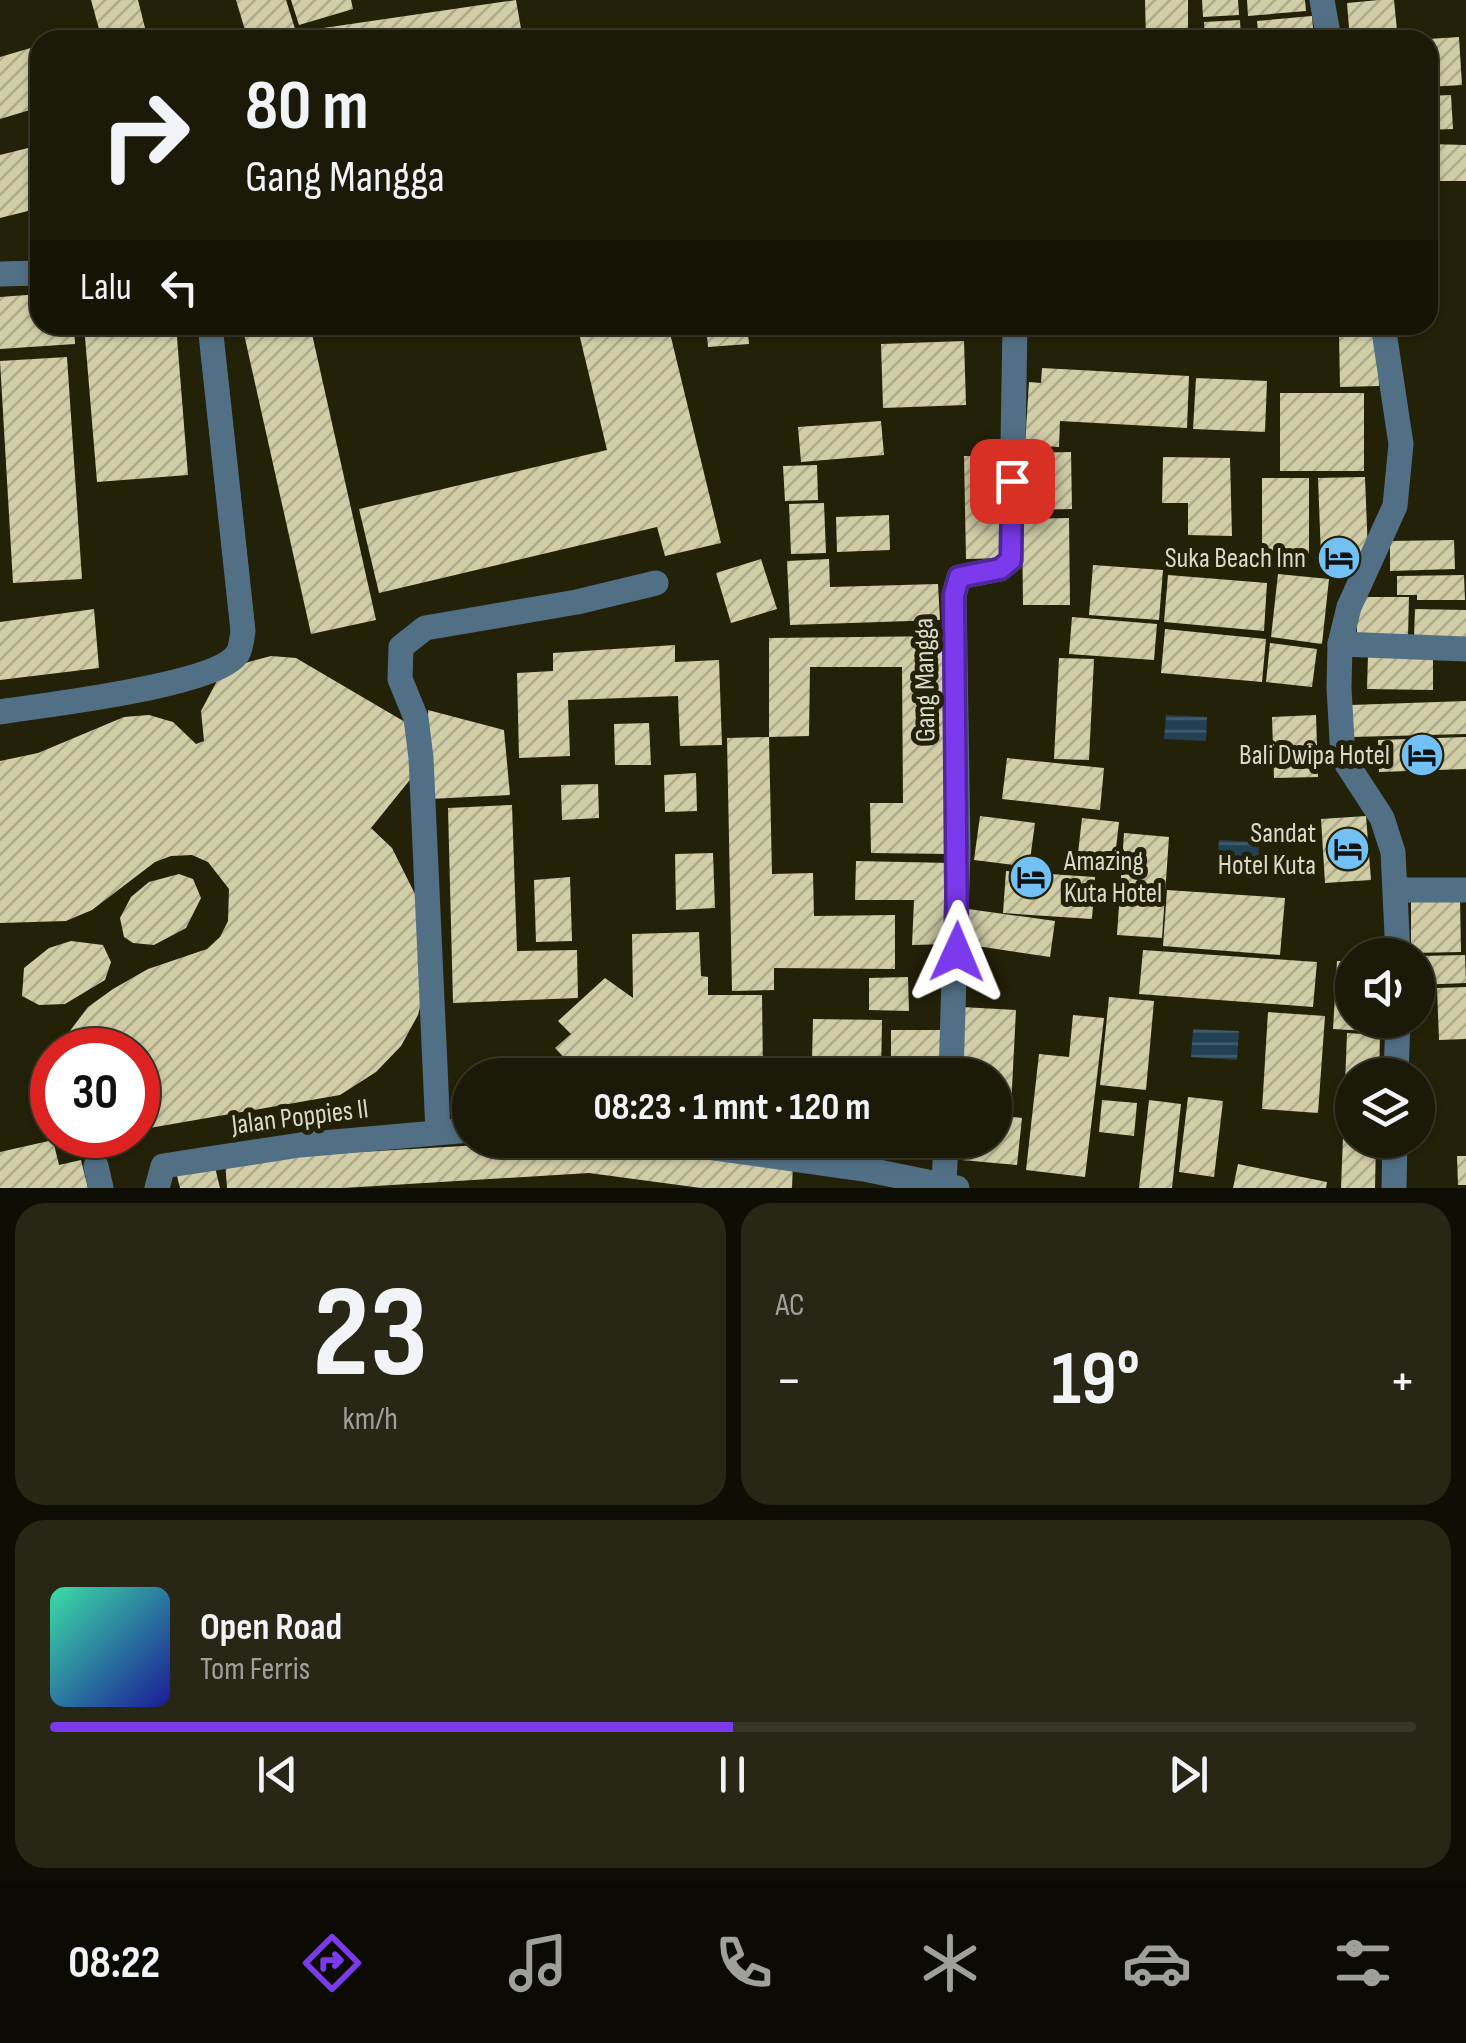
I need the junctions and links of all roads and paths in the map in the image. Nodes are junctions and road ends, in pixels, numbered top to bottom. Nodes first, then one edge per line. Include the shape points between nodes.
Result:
1 (1322, 0) edge
2 (1327, 30) edge
3 (30, 273) edge
4 (0, 274) edge
5 (211, 335) edge
6 (1015, 335) edge
7 (1385, 335) edge
8 (656, 583) dead end
9 (1340, 644) junction
10 (1466, 649) edge
11 (0, 712) edge
12 (1396, 890) junction
13 (1466, 890) edge
14 (1397, 938) edge
15 (952, 1058) edge
16 (452, 1131) edge
17 (438, 1132) junction
18 (786, 1158) edge
19 (948, 1158) edge
20 (1395, 1158) edge
21 (950, 1187) edge
22 (157, 1188) edge
23 (1394, 1188) edge

1 - 2 street
3 - 4 street
5 - 11 street via 244,630 238,654 186,681
6 - 15 street, Gang Mangga via 1011,560 1000,569 959,577 954,595 958,849
7 - 9 street via 1401,444 1394,506 1349,607
8 - 17 street via 425,628 401,647 400,679 416,718 421,758
9 - 10 street
9 - 12 street via 1343,758 1382,818
12 - 13 street
12 - 14 street
16 - 17 street, Jalan Poppies II
17 - 22 street, Jalan Poppies II via 163,1166
18 - 21 street
19 - 21 street
20 - 23 street

